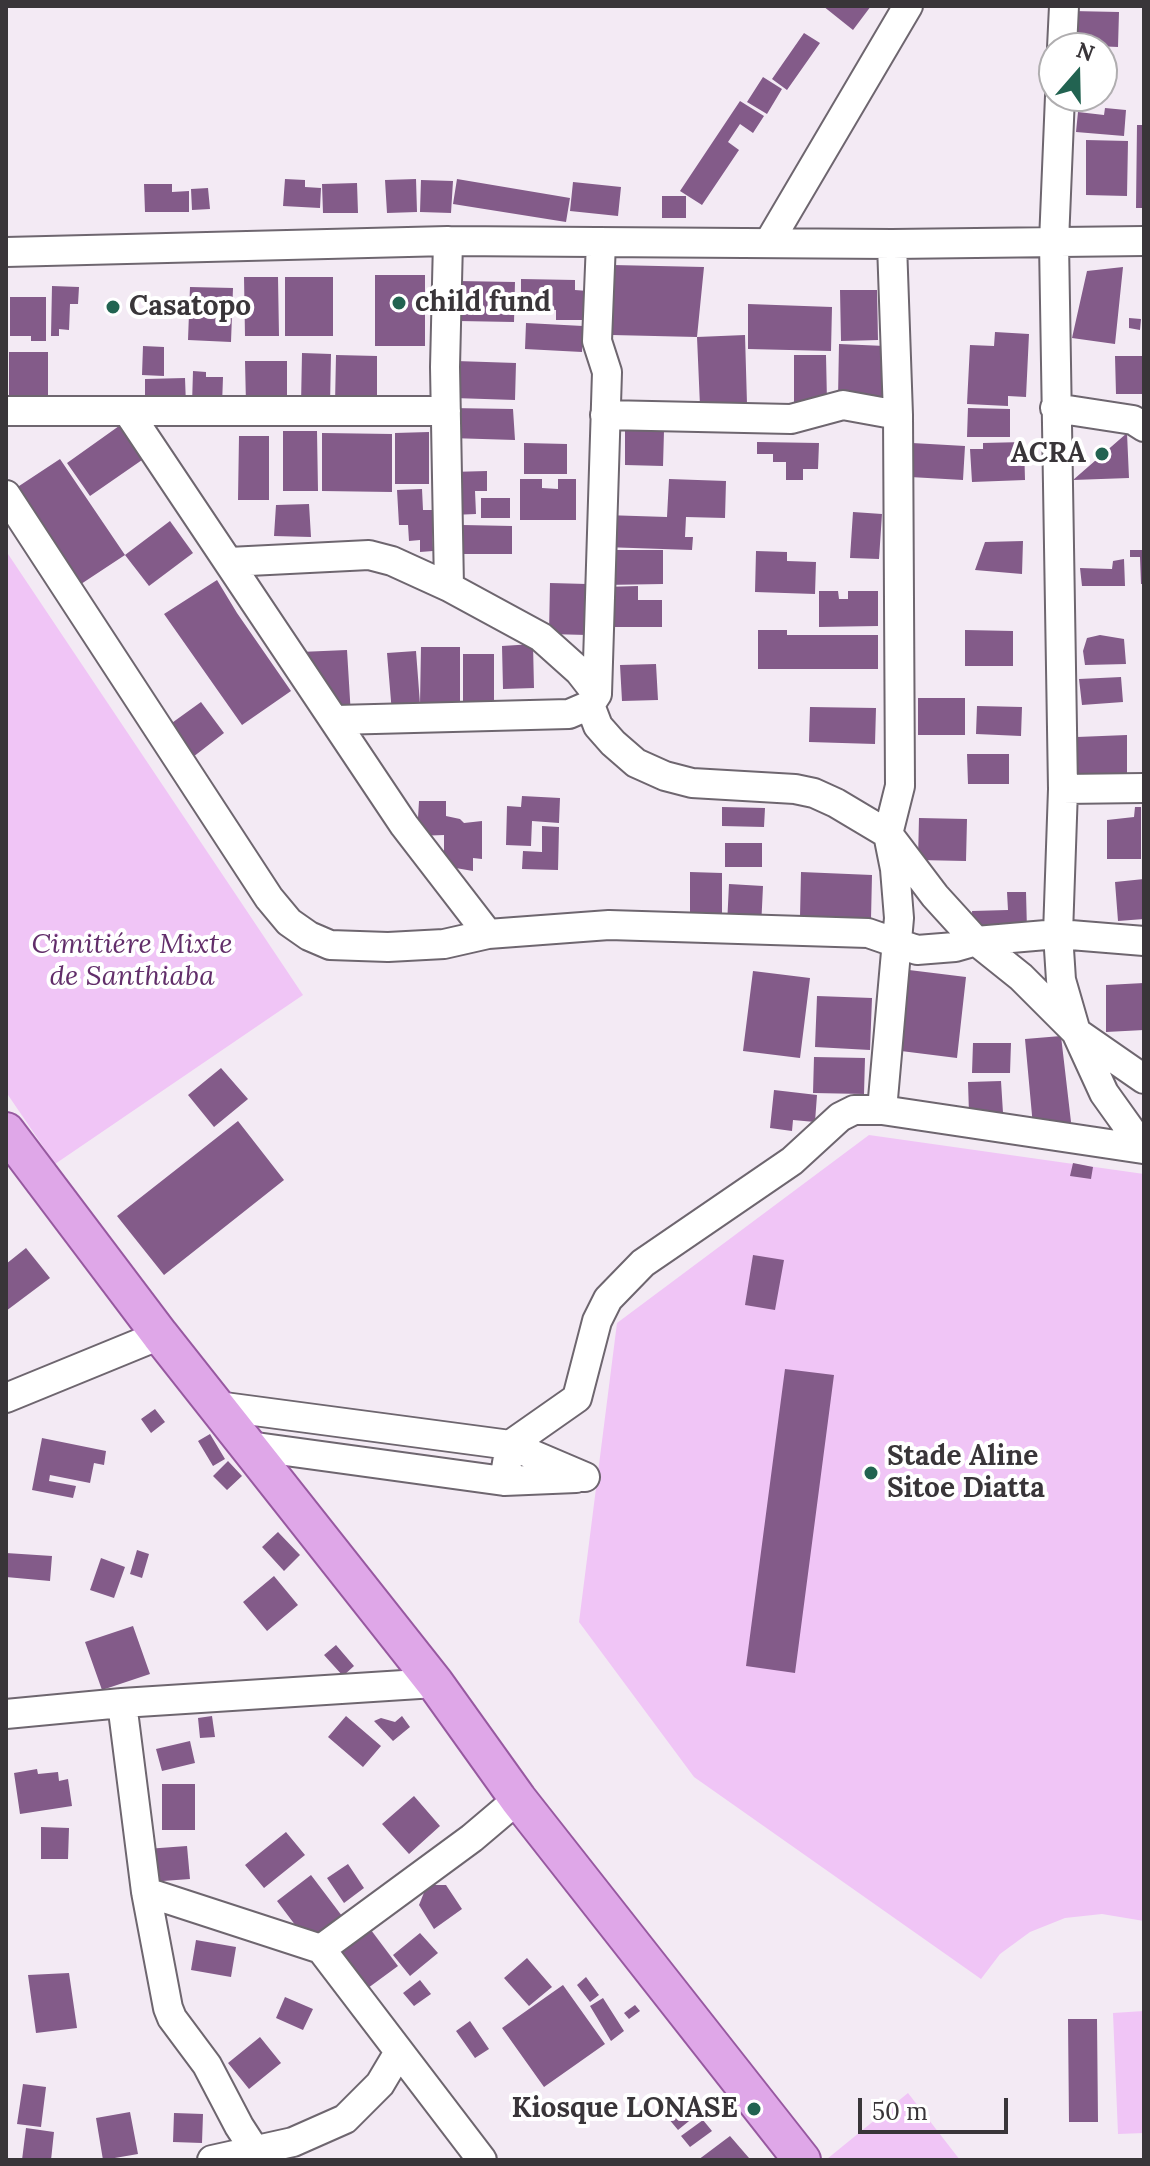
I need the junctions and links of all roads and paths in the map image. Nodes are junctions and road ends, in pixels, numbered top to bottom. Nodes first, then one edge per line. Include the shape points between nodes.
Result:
1 (908, 6) edge
2 (1064, 6) edge
3 (1063, 32) edge
4 (1059, 112) edge
5 (448, 241) junction
6 (1144, 241) edge
7 (601, 242) junction
8 (769, 242) junction
9 (1054, 242) junction
10 (892, 244) junction
11 (6, 252) edge
12 (445, 367) junction
13 (1055, 408) junction
14 (6, 411) edge
15 (405, 411) junction
16 (446, 411) junction
17 (128, 412) junction
18 (605, 415) junction
19 (898, 415) junction
20 (1144, 427) edge
21 (6, 495) edge
22 (229, 562) junction
23 (449, 587) junction
24 (593, 700) junction
25 (336, 720) junction
26 (1144, 788) edge
27 (1063, 789) junction
28 (888, 834) junction
29 (488, 934) junction
30 (1058, 934) junction
31 (976, 941) junction
32 (1144, 941) edge
33 (895, 944) junction
34 (1076, 1032) junction
35 (1144, 1079) edge
36 (882, 1110) junction
37 (6, 1131) edge
38 (1144, 1149) edge
39 (160, 1335) junction
40 (6, 1398) edge
41 (217, 1406) junction
42 (510, 1445) junction
43 (249, 1446) junction
44 (504, 1481) junction
45 (435, 1683) junction
46 (122, 1703) junction
47 (6, 1714) edge
48 (518, 1799) junction
49 (146, 1892) junction
50 (321, 1949) junction
51 (399, 2052) junction
52 (258, 2156) edge
53 (212, 2160) edge
54 (482, 2160) edge
55 (802, 2160) edge

1 - 8 street
2 - 3 street
4 - 9 street
5 - 7 street
5 - 11 street
5 - 12 street
6 - 9 street
7 - 8 street
7 - 18 street via 597,341 607,372
8 - 10 street
9 - 10 street
9 - 13 street
10 - 19 street
12 - 15 street
12 - 16 street
13 - 20 street via 1133,420
13 - 27 street
14 - 17 street
15 - 16 street
15 - 17 street
16 - 23 street
17 - 22 street
18 - 19 street via 791,419 843,405
18 - 24 street
19 - 28 street via 900,786
21 - 29 street via 289,922 330,945 444,944
22 - 23 street via 369,555
22 - 25 street
23 - 24 street via 552,645 579,671
24 - 25 street via 569,714
24 - 28 street via 598,726 636,763 692,783 814,793
25 - 29 street via 404,825
26 - 27 street
27 - 30 street
28 - 31 street
28 - 33 street via 899,918
29 - 33 street via 609,925 868,933
30 - 31 street
30 - 32 street
30 - 34 street via 1061,980
31 - 33 street via 917,950
31 - 34 street
33 - 36 street
34 - 35 street
34 - 38 street via 1104,1093
36 - 38 street
36 - 42 street via 854,1110 840,1117 792,1161 643,1263 608,1299 597,1321 577,1398
37 - 39 main road
39 - 40 street
39 - 41 main road
41 - 42 street
41 - 43 main road
42 - 44 street
42 - 44 street via 585,1477
43 - 44 street
43 - 45 main road
45 - 46 street
45 - 48 main road
46 - 47 street
46 - 49 street
48 - 50 street
48 - 55 main road
49 - 50 street
49 - 52 street via 172,2018 207,2065
50 - 51 street
51 - 52 street via 380,2084 345,2119
51 - 54 street
52 - 53 street

